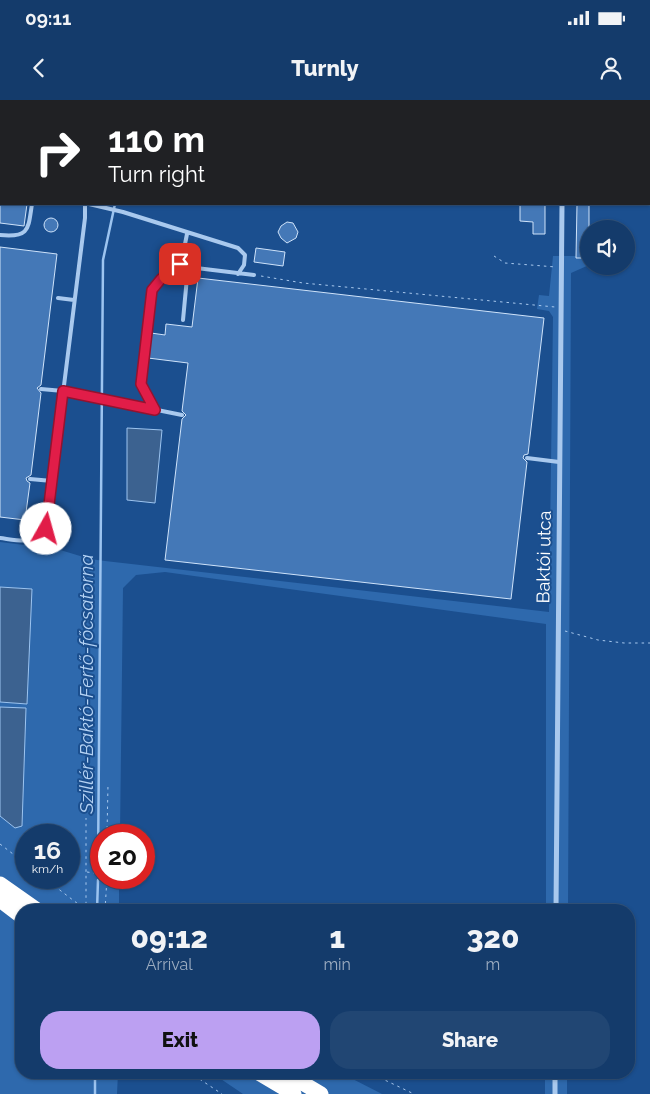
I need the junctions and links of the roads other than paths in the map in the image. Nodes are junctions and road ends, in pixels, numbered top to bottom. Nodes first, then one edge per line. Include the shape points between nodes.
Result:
1 (32, 205) edge
2 (85, 205) edge
3 (93, 205) edge
4 (562, 205) edge
5 (187, 234) junction
6 (0, 235) edge
7 (180, 264) junction
8 (188, 267) junction
9 (238, 274) junction
10 (254, 275) road end
11 (58, 298) dead end
12 (74, 300) junction
13 (183, 320) dead end
14 (41, 389) dead end
15 (63, 391) junction
16 (155, 410) junction
17 (182, 415) dead end
18 (528, 458) dead end
19 (559, 462) junction
20 (30, 479) dead end
21 (52, 481) junction
22 (0, 538) edge
23 (0, 884) edge
24 (0, 900) edge
25 (28, 904) edge
26 (556, 904) edge
27 (15, 911) edge
28 (269, 1079) edge
29 (296, 1079) edge
30 (555, 1079) edge
31 (294, 1094) edge
32 (321, 1094) edge
33 (555, 1094) edge

1 - 6 lane via 24,233
2 - 12 lane
3 - 5 lane
4 - 19 street, Baktói utca
5 - 7 lane
5 - 9 lane via 238,248 245,255 244,265
7 - 8 lane
7 - 16 lane via 152,290 141,384
8 - 9 lane
8 - 13 lane
9 - 10 lane
11 - 12 lane
12 - 15 lane
14 - 15 lane
15 - 16 lane
15 - 21 lane
16 - 17 lane
18 - 19 lane
19 - 26 street, Baktói utca
20 - 21 lane
21 - 22 lane via 46,529 42,536 29,540
23 - 25 highway
24 - 27 highway
28 - 31 highway
29 - 32 highway
30 - 33 street

